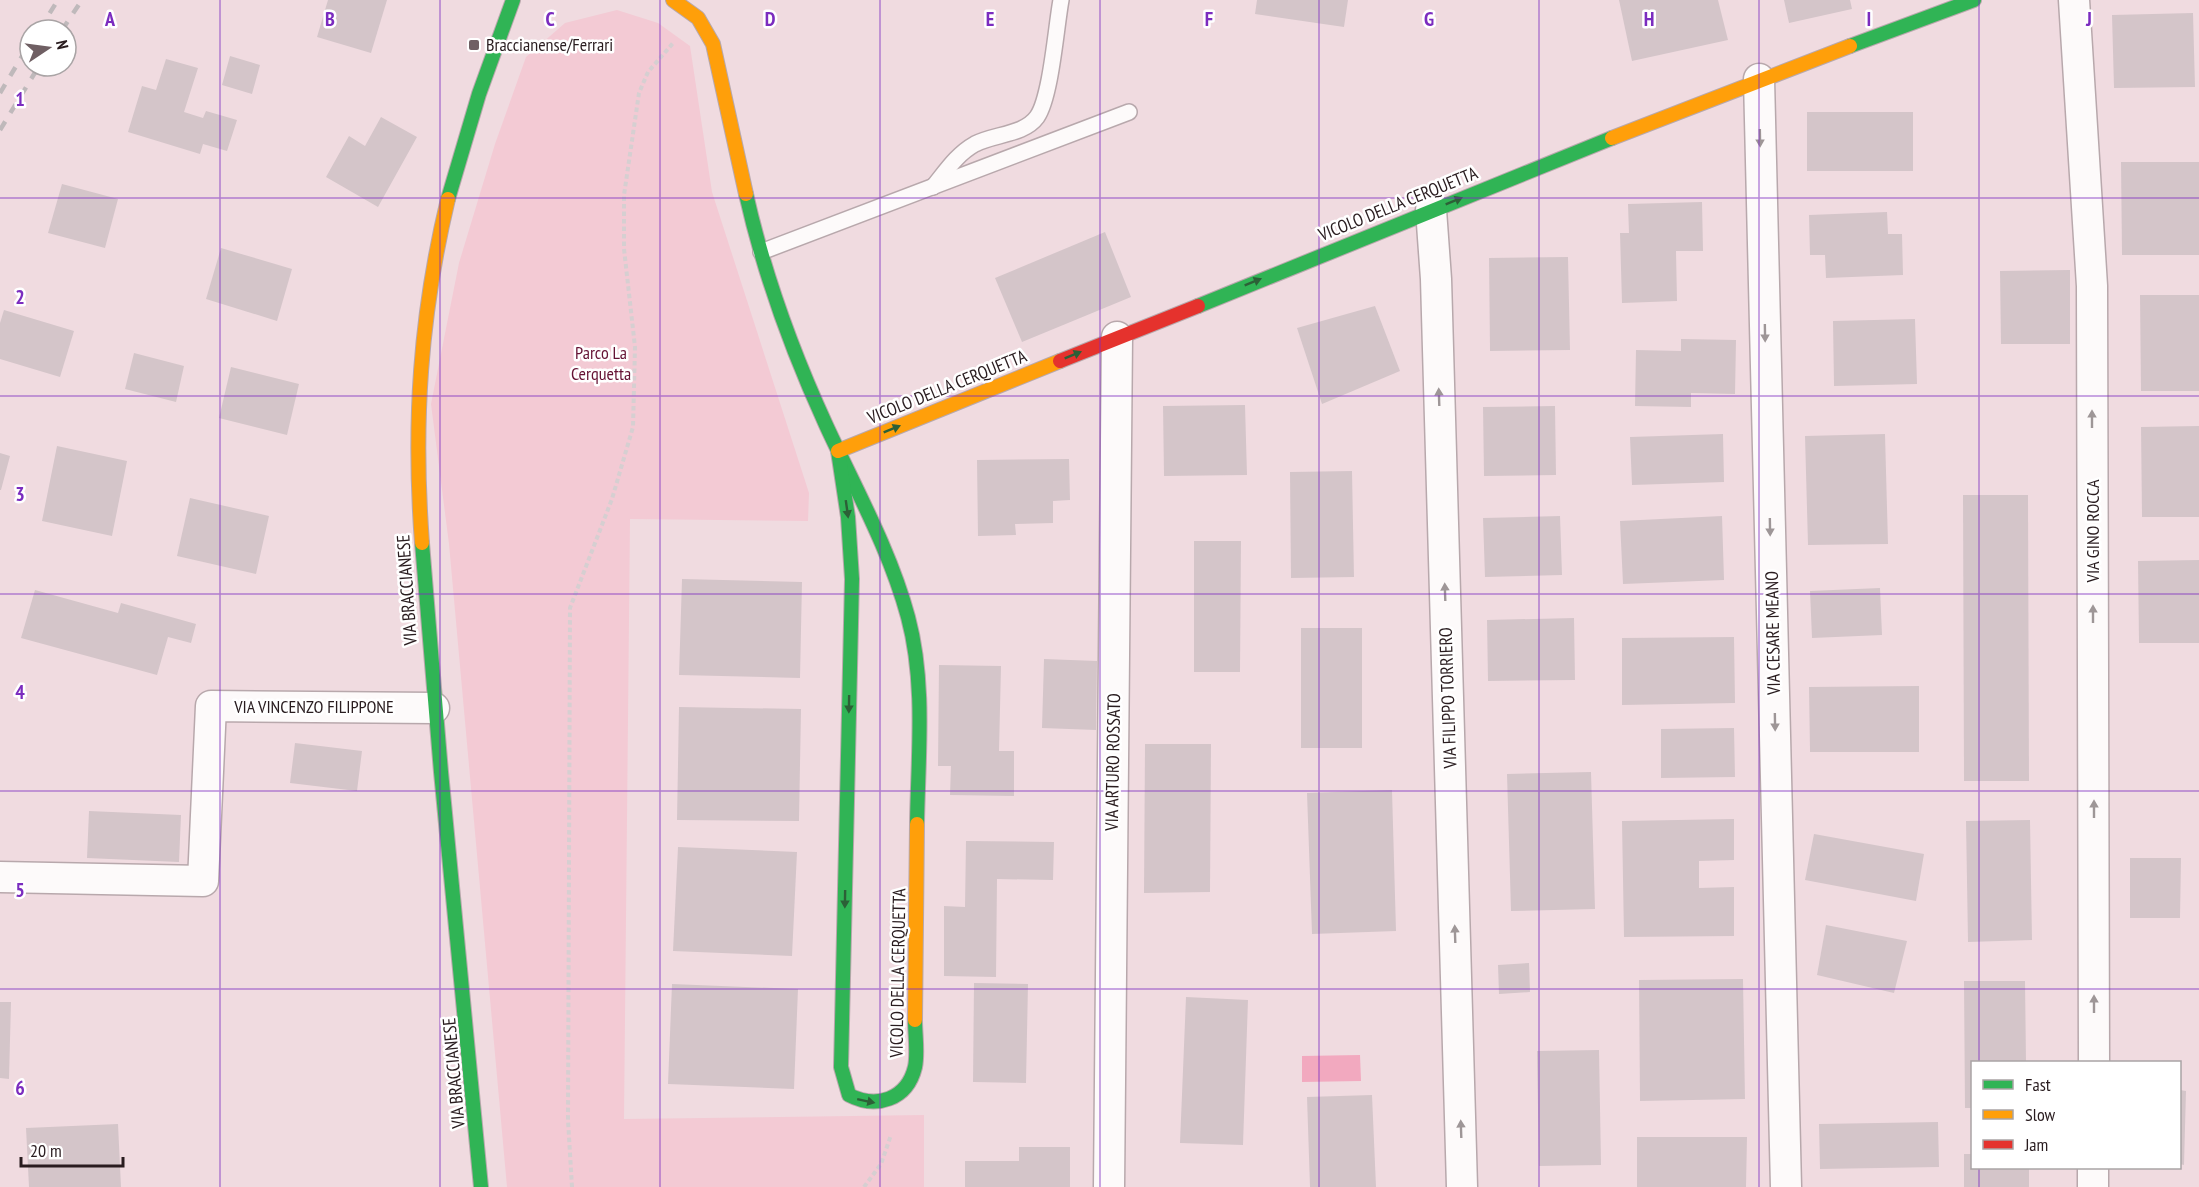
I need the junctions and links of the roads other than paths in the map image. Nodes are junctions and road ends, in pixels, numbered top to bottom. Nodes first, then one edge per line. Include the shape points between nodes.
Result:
1 (513, 0) edge
2 (673, 0) edge
3 (1061, 0) edge
4 (1974, 0) edge
5 (2074, 0) edge
6 (1759, 79) junction
7 (1129, 112) dead end
8 (933, 186) junction
9 (1431, 210) junction
10 (761, 252) junction
11 (1116, 337) junction
12 (838, 451) junction
13 (434, 708) junction
14 (0, 877) edge
15 (2094, 1061) edge
16 (2093, 1169) edge
17 (481, 1187) edge
18 (1109, 1187) edge
19 (1462, 1187) edge
20 (1786, 1187) edge
21 (2093, 1187) edge

1 - 13 street, VIA BRACCIANESE via 455,168 429,288 418,385 417,471
2 - 10 street, VICOLO DELLA CERQUETTA via 701,21 717,55
3 - 8 lane via 1046,95 1036,118 1024,128 973,145 959,155
4 - 6 street, VICOLO DELLA CERQUETTA
15 -> 5 street, VIA GINO ROCCA via 2092,286
9 -> 6 street, VICOLO DELLA CERQUETTA
6 -> 20 street, VIA CESARE MEANO
7 - 8 lane
8 - 10 lane
11 -> 9 street, VICOLO DELLA CERQUETTA
19 -> 9 street, VIA FILIPPO TORRIERO
10 - 12 street, VICOLO DELLA CERQUETTA
12 -> 11 street, VICOLO DELLA CERQUETTA
11 - 18 street, VIA ARTURO ROSSATO
12 -> 12 street, VICOLO DELLA CERQUETTA via 852,579 841,1067 849,1095 873,1104 902,1093 915,1066 918,668 914,635 898,581
13 - 14 street, VIA VINCENZO FILIPPONE via 211,706 203,881
13 - 17 street, VIA BRACCIANESE via 468,1022
16 - 21 street

